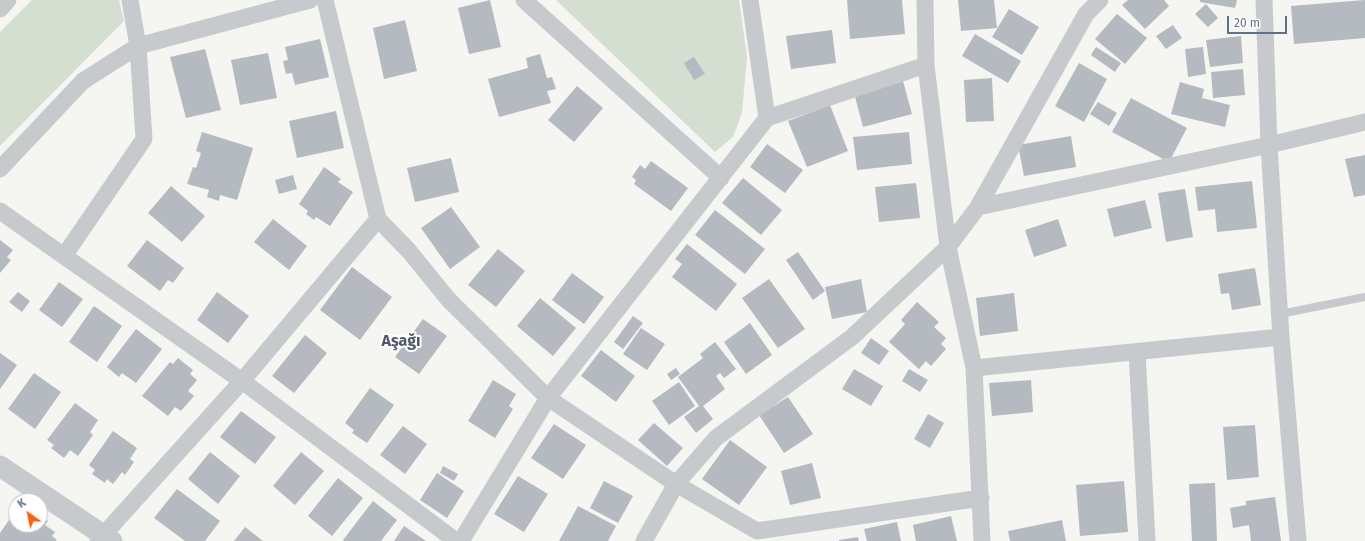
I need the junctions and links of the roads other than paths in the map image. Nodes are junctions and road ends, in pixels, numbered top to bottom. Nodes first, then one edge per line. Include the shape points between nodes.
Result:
1 (8, 0) edge
2 (130, 0) edge
3 (310, 0) edge
4 (325, 0) edge
5 (524, 0) edge
6 (750, 0) edge
7 (925, 0) edge
8 (1100, 0) edge
9 (1264, 0) edge
10 (0, 9) edge
11 (138, 46) junction
12 (926, 65) junction
13 (767, 118) junction
14 (1365, 122) edge
15 (1269, 145) junction
16 (0, 169) edge
17 (721, 178) junction
18 (978, 208) junction
19 (0, 211) edge
20 (378, 219) junction
21 (948, 247) junction
22 (64, 256) junction
23 (1365, 297) edge
24 (1280, 314) junction
25 (1281, 337) junction
26 (1136, 352) junction
27 (974, 368) junction
28 (242, 381) junction
29 (548, 398) junction
30 (0, 466) edge
31 (676, 484) junction
32 (981, 498) junction
33 (104, 539) edge
34 (456, 541) edge
35 (461, 541) edge
36 (644, 541) edge
37 (982, 541) edge
38 (1147, 541) edge
39 (1298, 541) edge

1 - 10 street
2 - 11 street
3 - 11 street
4 - 20 street
5 - 17 street
6 - 13 street
7 - 12 street
8 - 18 street via 1086,14
9 - 15 street
11 - 16 street via 83,81
11 - 22 street via 144,139
12 - 13 street
12 - 21 street
13 - 17 street
14 - 15 street
15 - 18 street
15 - 24 street
17 - 29 street
18 - 21 street
19 - 22 street
20 - 28 street
20 - 29 street via 409,251 448,299
21 - 27 street
21 - 31 street via 852,337 716,438
22 - 28 street
23 - 24 lane
24 - 25 street
25 - 26 street
25 - 39 street
26 - 27 street
26 - 38 street
27 - 32 street
28 - 33 street
28 - 34 street
29 - 31 street
29 - 35 street
30 - 33 street
31 - 32 street via 757,531
31 - 36 street
32 - 37 street

